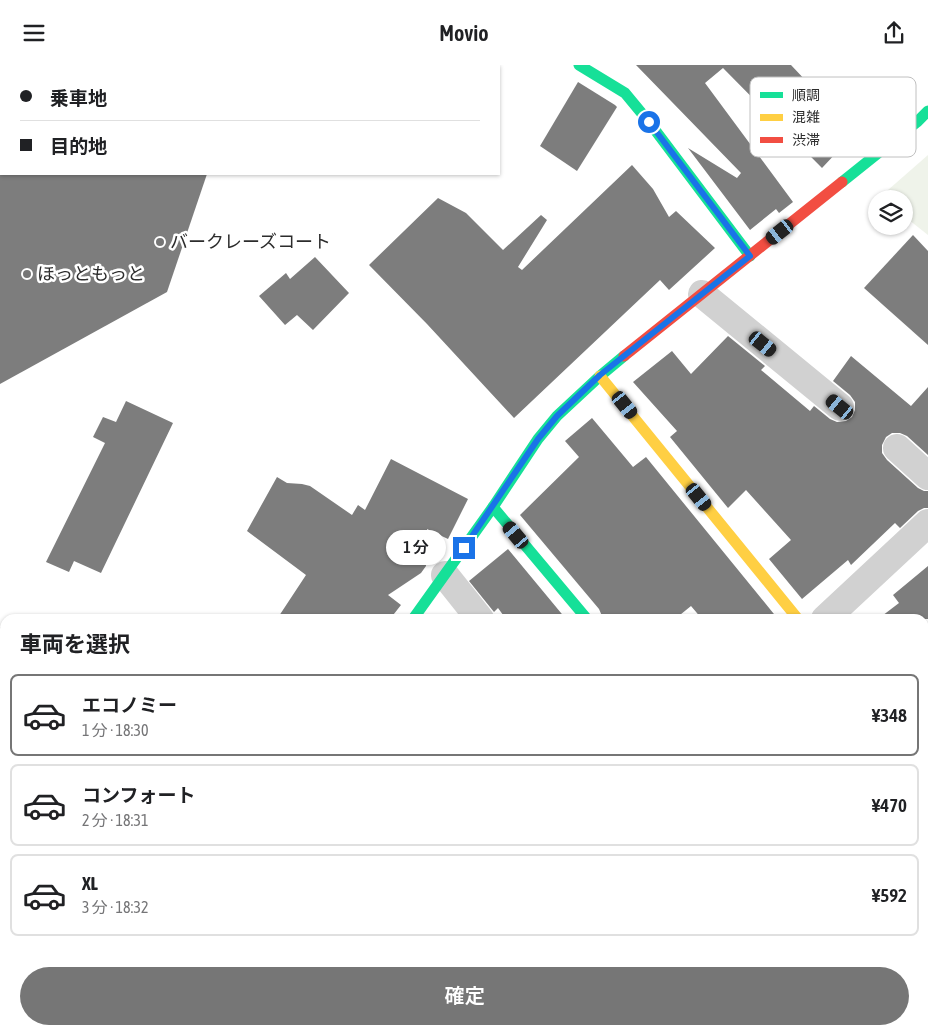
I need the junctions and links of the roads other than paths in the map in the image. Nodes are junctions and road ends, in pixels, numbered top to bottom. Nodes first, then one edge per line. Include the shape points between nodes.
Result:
1 (579, 65) edge
2 (928, 111) edge
3 (916, 123) edge
4 (873, 157) edge
5 (750, 256) junction
6 (702, 295) junction
7 (600, 375) junction
8 (840, 407) dead end
9 (897, 448) dead end
10 (928, 476) edge
11 (493, 507) junction
12 (928, 523) edge
13 (445, 575) junction
14 (417, 614) edge
15 (476, 614) edge
16 (583, 614) edge
17 (794, 614) edge
18 (830, 614) edge

1 - 5 street via 625,93
2 - 3 street
4 - 5 street
5 - 6 street
6 - 7 street
6 - 8 street
7 - 11 street via 538,439
7 - 17 street
9 - 10 street
11 - 13 street
11 - 16 street
12 - 18 street
13 - 14 street
13 - 15 street

